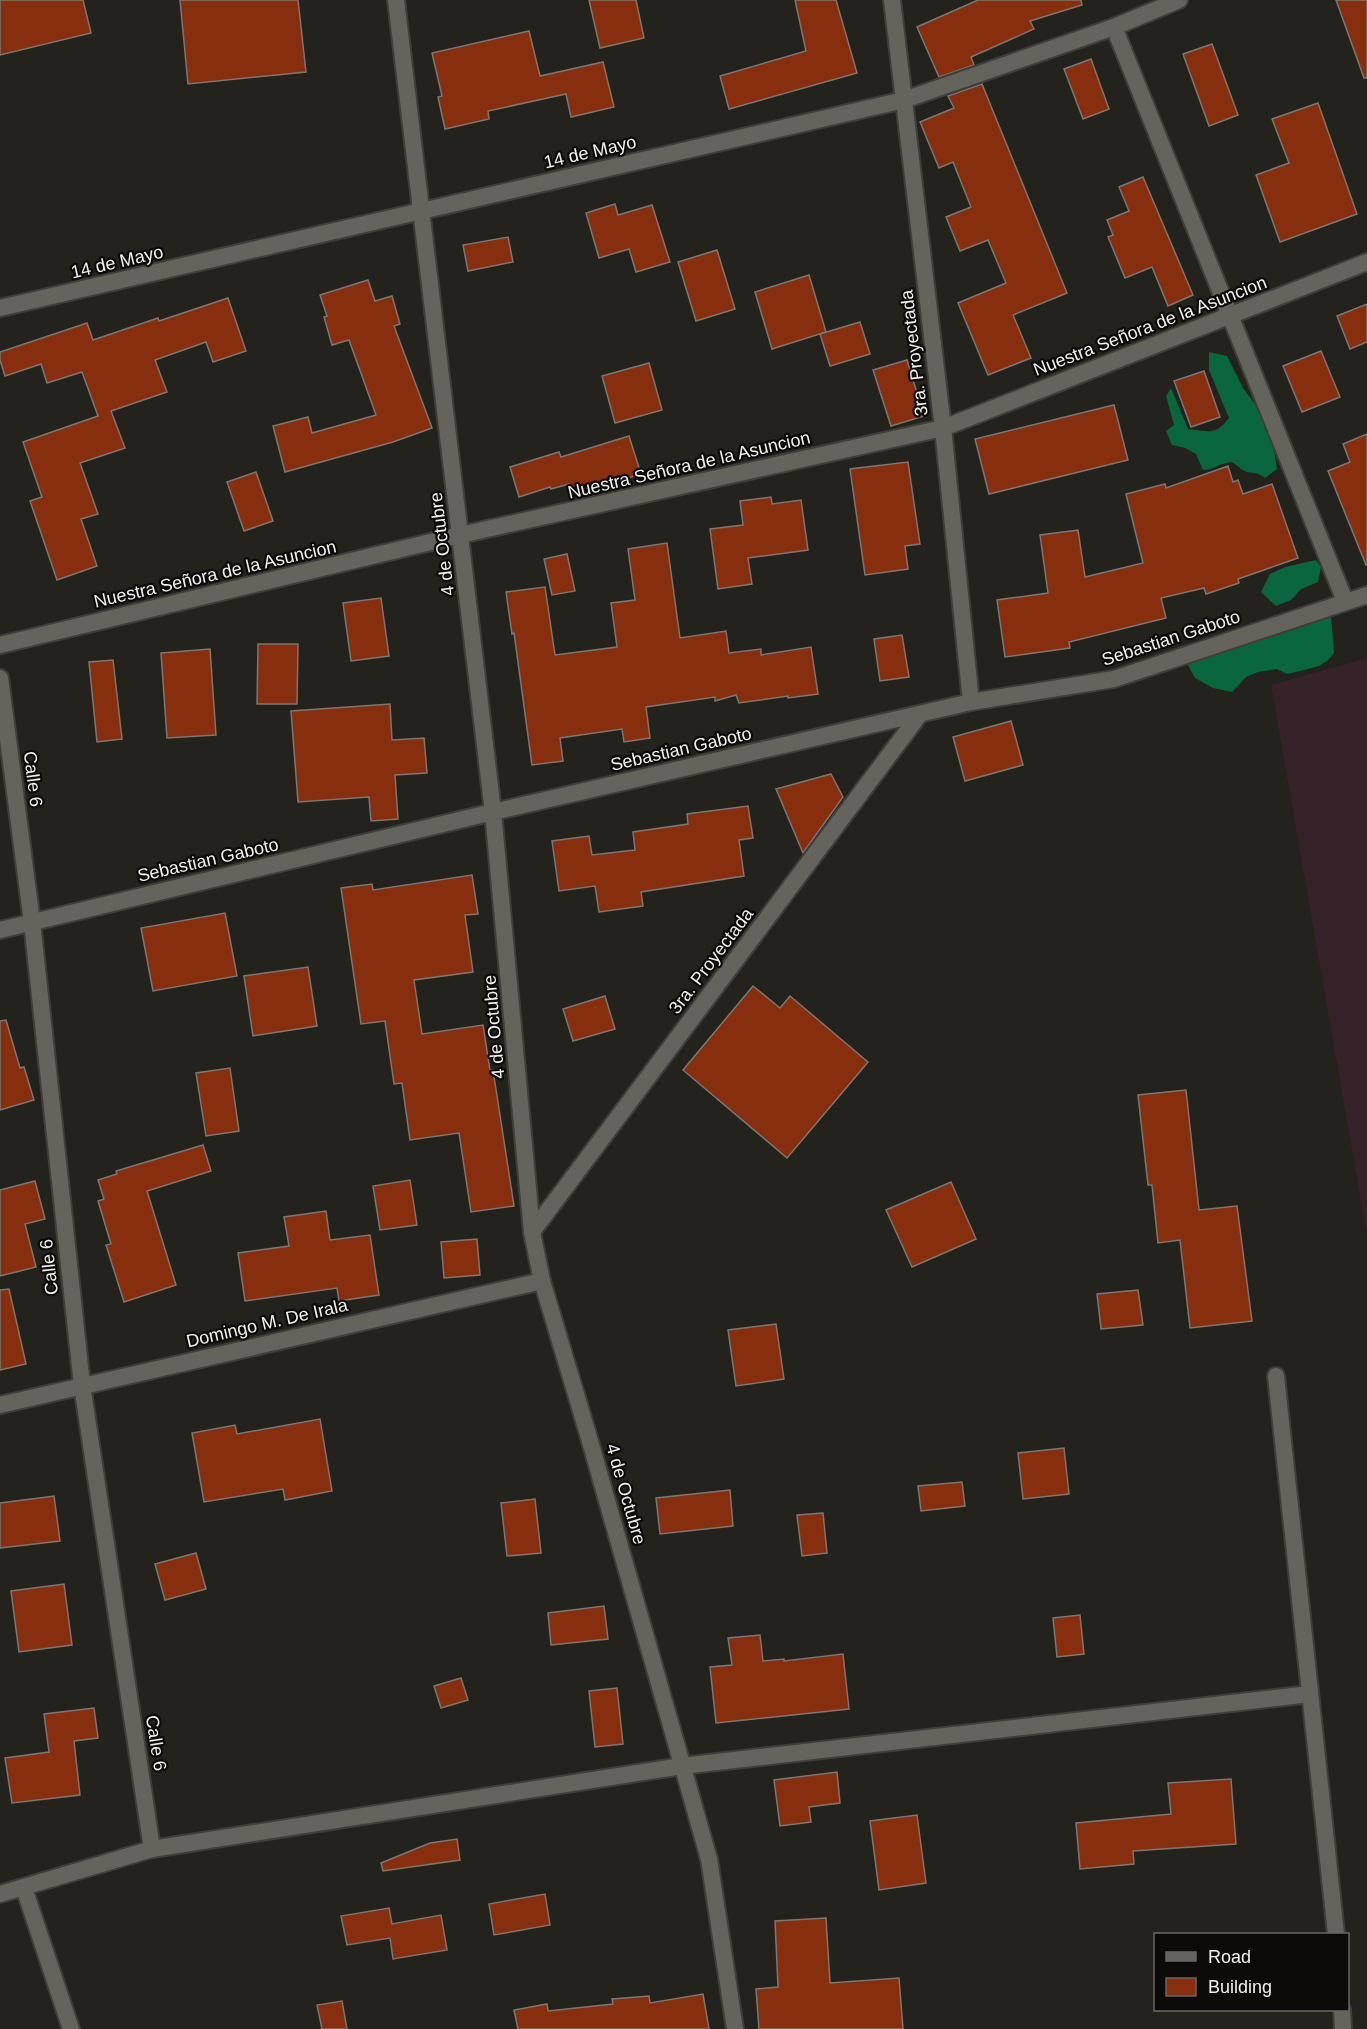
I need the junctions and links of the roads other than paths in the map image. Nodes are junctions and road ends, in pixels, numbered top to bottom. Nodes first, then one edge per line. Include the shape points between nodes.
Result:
1 (396, 0) edge
2 (892, 0) edge
3 (1179, 0) edge
4 (1114, 27) junction
5 (904, 100) junction
6 (422, 211) junction
7 (1367, 262) edge
8 (0, 308) edge
9 (1230, 314) junction
10 (943, 428) junction
11 (460, 536) junction
12 (1367, 595) edge
13 (1345, 601) junction
14 (0, 645) edge
15 (0, 678) edge
16 (971, 702) junction
17 (920, 714) junction
18 (493, 812) junction
19 (32, 922) junction
20 (0, 930) edge
21 (532, 1232) junction
22 (542, 1281) junction
23 (1276, 1376) dead end
24 (82, 1385) junction
25 (0, 1405) edge
26 (1310, 1694) junction
27 (682, 1766) junction
28 (152, 1849) junction
29 (24, 1888) junction
30 (0, 1894) edge
31 (1336, 1933) edge
32 (1342, 2011) edge
33 (71, 2029) edge
34 (735, 2029) edge
35 (1343, 2029) edge

1 - 6 street, 4 de Octubre
2 - 5 street, 3ra. Proyectada
3 - 4 street, 14 de Mayo
4 - 5 street, 14 de Mayo
4 - 9 street
5 - 6 street, 14 de Mayo
5 - 10 street, 3ra. Proyectada
6 - 8 street, 14 de Mayo
6 - 11 street, 4 de Octubre
7 - 9 street, Nuestra Señora de la Asuncion
9 - 10 street, Nuestra Señora de la Asuncion
9 - 13 street
10 - 11 street, Nuestra Señora de la Asuncion
10 - 16 street, 3ra. Proyectada
11 - 14 street, Nuestra Señora de la Asuncion
11 - 18 street, 4 de Octubre
12 - 13 street, Sebastian Gaboto
13 - 16 street, Sebastian Gaboto via 1114,679
15 - 19 street, Calle 6
16 - 17 street, Sebastian Gaboto
17 - 18 street, Sebastian Gaboto
17 - 21 street, 3ra. Proyectada
18 - 19 street, Sebastian Gaboto
18 - 21 street, 4 de Octubre
19 - 20 street, Sebastian Gaboto
19 - 24 street, Calle 6
21 - 22 street, 4 de Octubre
22 - 24 street, Domingo M. De Irala
22 - 27 street, 4 de Octubre
23 - 26 street
24 - 25 street, Domingo M. De Irala
24 - 28 street, Calle 6
26 - 27 street
26 - 31 street
27 - 28 street
27 - 34 street, 4 de Octubre via 709,1859
28 - 29 street
29 - 30 street
29 - 33 street
32 - 35 street

